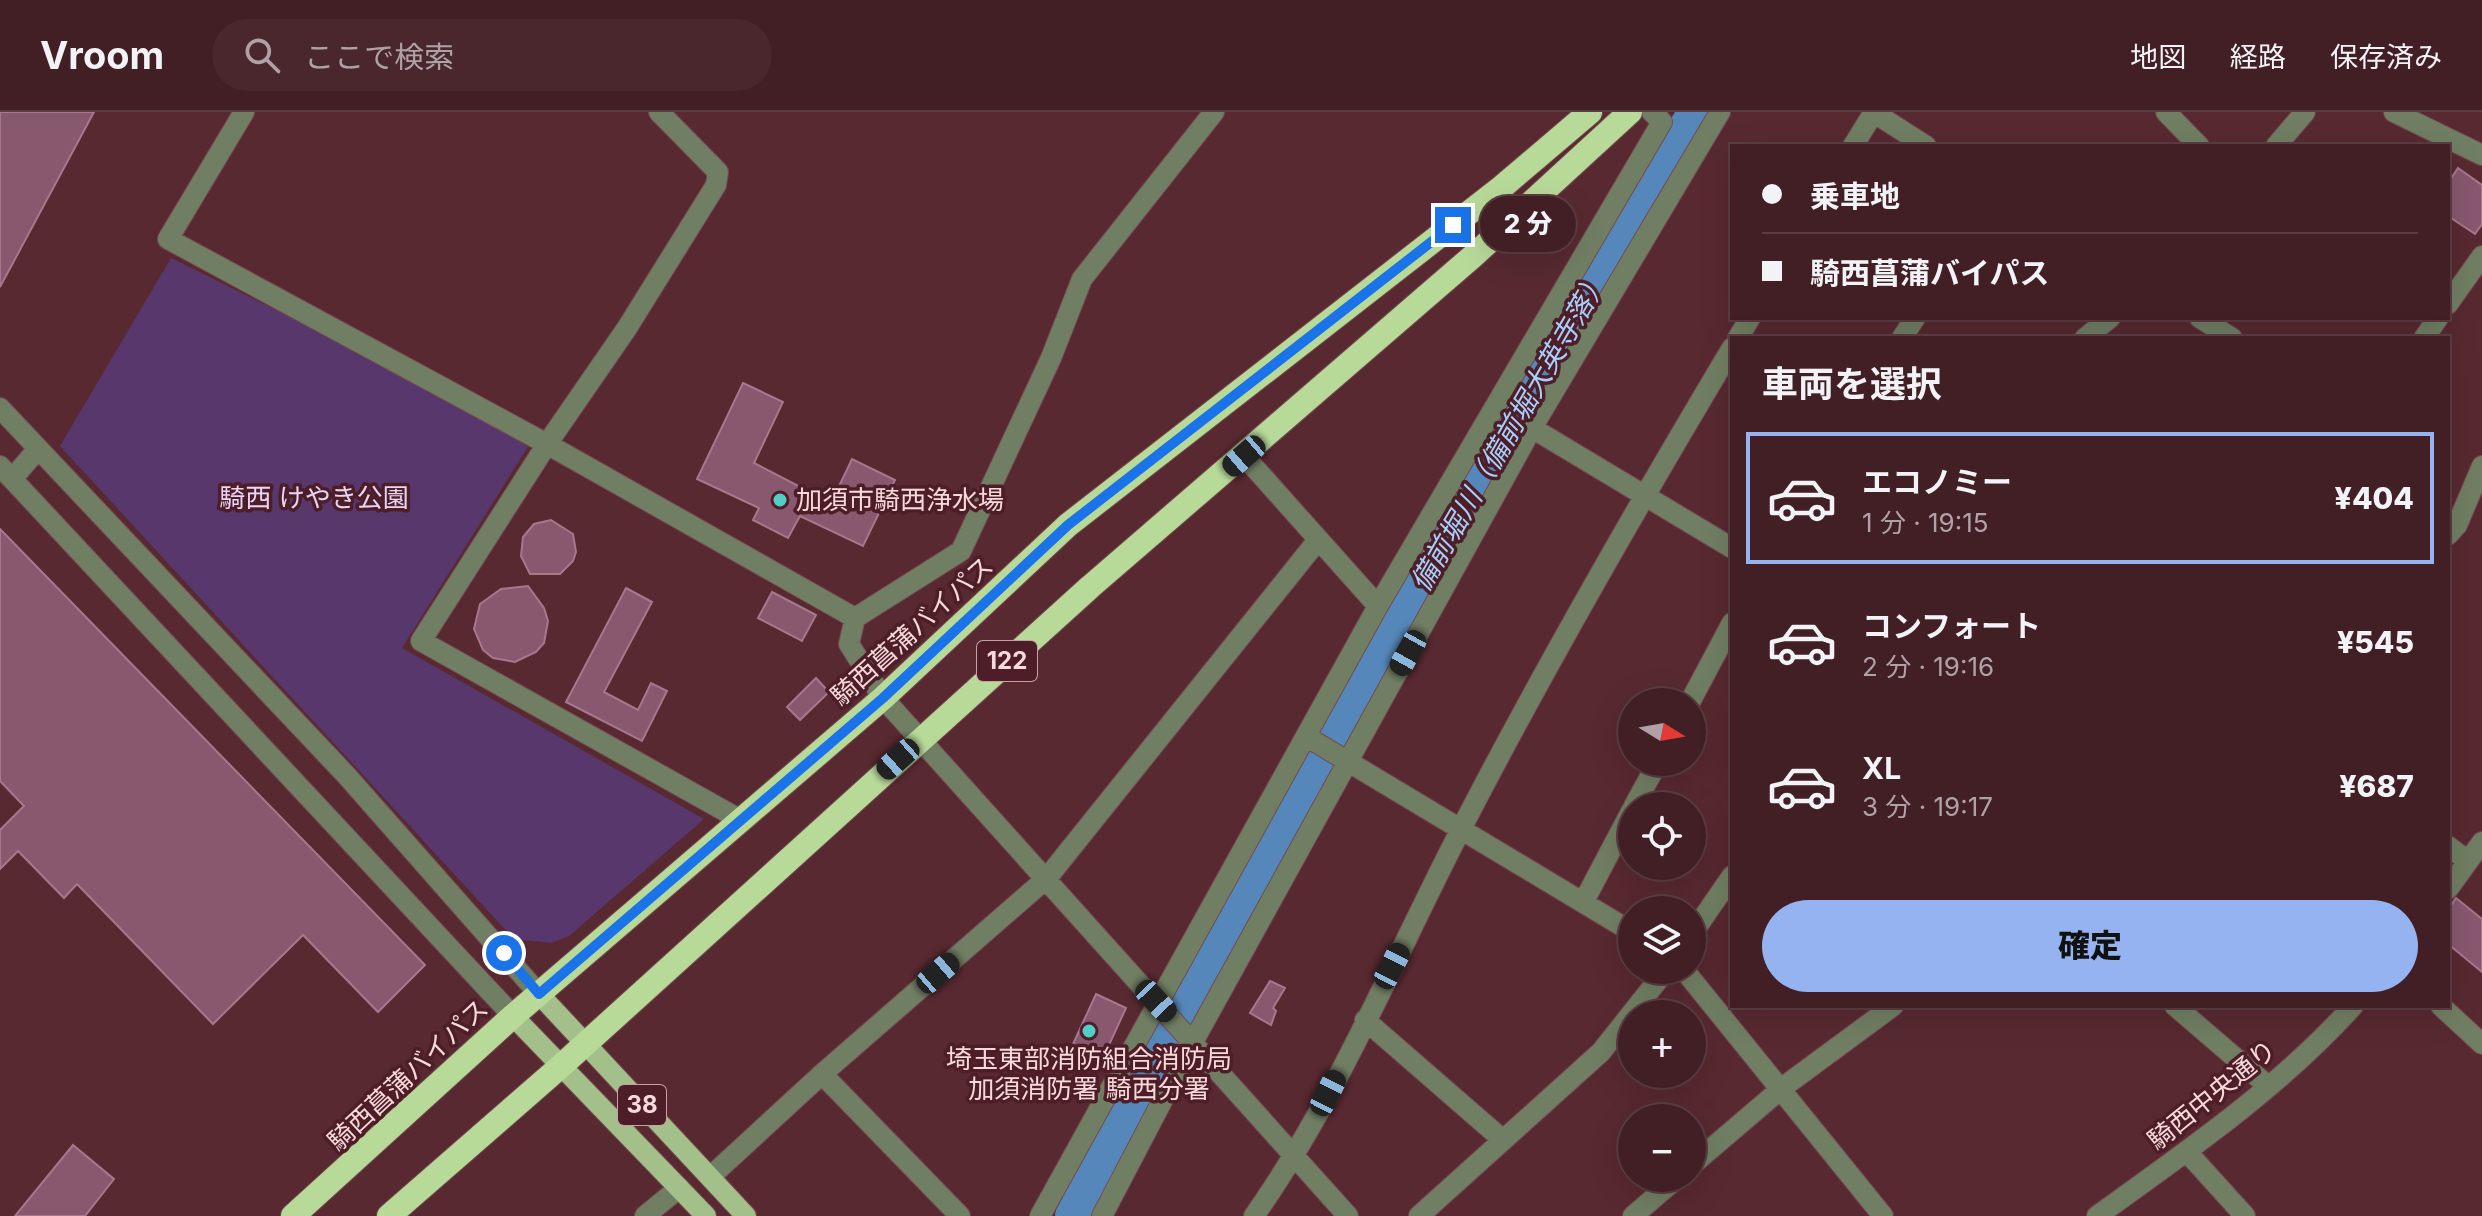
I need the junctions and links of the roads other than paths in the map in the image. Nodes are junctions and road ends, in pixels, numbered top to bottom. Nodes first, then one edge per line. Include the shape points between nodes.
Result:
1 (244, 112) edge
2 (659, 112) edge
3 (1214, 112) edge
4 (1590, 112) edge
5 (1630, 112) edge
6 (1652, 112) edge
7 (1720, 112) edge
8 (1874, 112) edge
9 (2166, 112) edge
10 (2305, 112) edge
11 (2394, 112) edge
12 (1854, 144) edge
13 (1923, 144) edge
14 (2197, 144) edge
15 (2278, 144) edge
16 (2482, 155) edge
17 (2482, 256) edge
18 (2450, 301) edge
19 (2108, 320) edge
20 (2203, 320) edge
21 (2088, 336) edge
22 (2229, 336) edge
23 (1730, 351) edge
24 (0, 408) edge
25 (1532, 428) junction
26 (547, 444) junction
27 (37, 450) junction
28 (1244, 456) junction
29 (2482, 466) edge
30 (6, 472) edge
31 (1644, 495) junction
32 (2450, 533) edge
33 (1318, 540) junction
34 (1730, 547) edge
35 (1378, 606) junction
36 (855, 618) junction
37 (1730, 627) edge
38 (1697, 688) edge
39 (883, 698) junction
40 (1309, 738) junction
41 (921, 739) junction
42 (1345, 759) junction
43 (739, 819) junction
44 (1461, 830) junction
45 (1618, 836) edge
46 (2482, 842) edge
47 (2450, 848) edge
48 (2468, 861) junction
49 (1047, 878) junction
50 (1730, 879) edge
51 (2450, 886) edge
52 (1584, 901) junction
53 (1706, 914) edge
54 (1618, 923) edge
55 (1655, 984) edge
56 (1696, 984) edge
57 (539, 994) junction
58 (1156, 1001) junction
59 (1890, 1008) edge
60 (2177, 1008) edge
61 (2351, 1008) edge
62 (2443, 1008) edge
63 (513, 1016) junction
64 (1365, 1020) junction
65 (1190, 1038) junction
66 (2482, 1044) edge
67 (585, 1045) junction
68 (561, 1066) junction
69 (822, 1074) junction
70 (2268, 1086) junction
71 (1782, 1088) junction
72 (1503, 1140) junction
73 (2187, 1152) junction
74 (1706, 1153) edge
75 (1297, 1155) junction
76 (710, 1177) junction
77 (679, 1188) junction
78 (1661, 1192) edge
79 (293, 1216) edge
80 (389, 1216) edge
81 (645, 1216) edge
82 (706, 1216) edge
83 (746, 1216) edge
84 (960, 1216) edge
85 (1040, 1216) edge
86 (1102, 1216) edge
87 (1254, 1216) edge
88 (1348, 1216) edge
89 (1419, 1216) edge
90 (1633, 1216) edge
91 (1883, 1216) edge
92 (2097, 1216) edge
93 (2245, 1216) edge

1 - 26 street via 168,239
2 - 26 street via 707,156 718,172 716,185
3 - 36 street via 1082,279 961,551
4 - 39 highway, 騎西菖蒲バイパス / 122 via 1502,187 1068,525
5 - 28 highway, 122
6 - 35 street via 1662,122
7 - 25 street
8 - 12 street
8 - 13 street
9 - 14 street
10 - 15 street
11 - 16 street
17 - 18 street
19 - 21 street
20 - 22 street
23 - 31 street
24 - 27 street
25 - 31 street
25 - 42 street
26 - 36 street
26 - 43 street via 421,641
27 - 30 street
27 - 57 street via 347,776
28 - 33 street
28 - 41 highway, 122
29 - 32 street
30 - 63 street
31 - 34 street
31 - 44 street
33 - 35 street
33 - 49 street
35 - 40 street
36 - 39 street via 849,644
37 - 38 street
39 - 41 street
39 - 43 highway, 騎西菖蒲バイパス / 122
40 - 42 street
40 - 58 street
41 - 49 street
41 - 67 highway, 122
42 - 44 street
42 - 65 street
43 - 57 highway, 騎西菖蒲バイパス / 122
44 - 52 street
44 - 64 street
45 - 52 street
46 - 48 street
47 - 48 street
48 - 51 street
49 - 58 street
49 - 69 street
50 - 53 street
52 - 54 street
55 - 72 street via 1601,1052
56 - 71 street
57 - 63 highway, 騎西菖蒲バイパス / 122
57 - 67 main road, 38
58 - 65 street
58 - 85 street
59 - 71 street
60 - 70 street
61 - 70 street, 騎西中央通り
62 - 66 street
63 - 68 main road, 38
63 - 79 highway, 騎西菖蒲バイパス / 122
64 - 72 street
64 - 75 street
65 - 75 street
65 - 86 street
67 - 68 highway, 122
67 - 76 main road, 38
68 - 77 main road, 38
68 - 80 highway, 122
69 - 76 street
69 - 84 street
70 - 73 street, 騎西中央通り
71 - 74 street
71 - 91 street
72 - 89 street
73 - 92 street, 騎西中央通り
73 - 93 street
75 - 87 street
75 - 88 street
76 - 83 main road, 38
77 - 81 street
77 - 82 main road, 38
78 - 90 street

